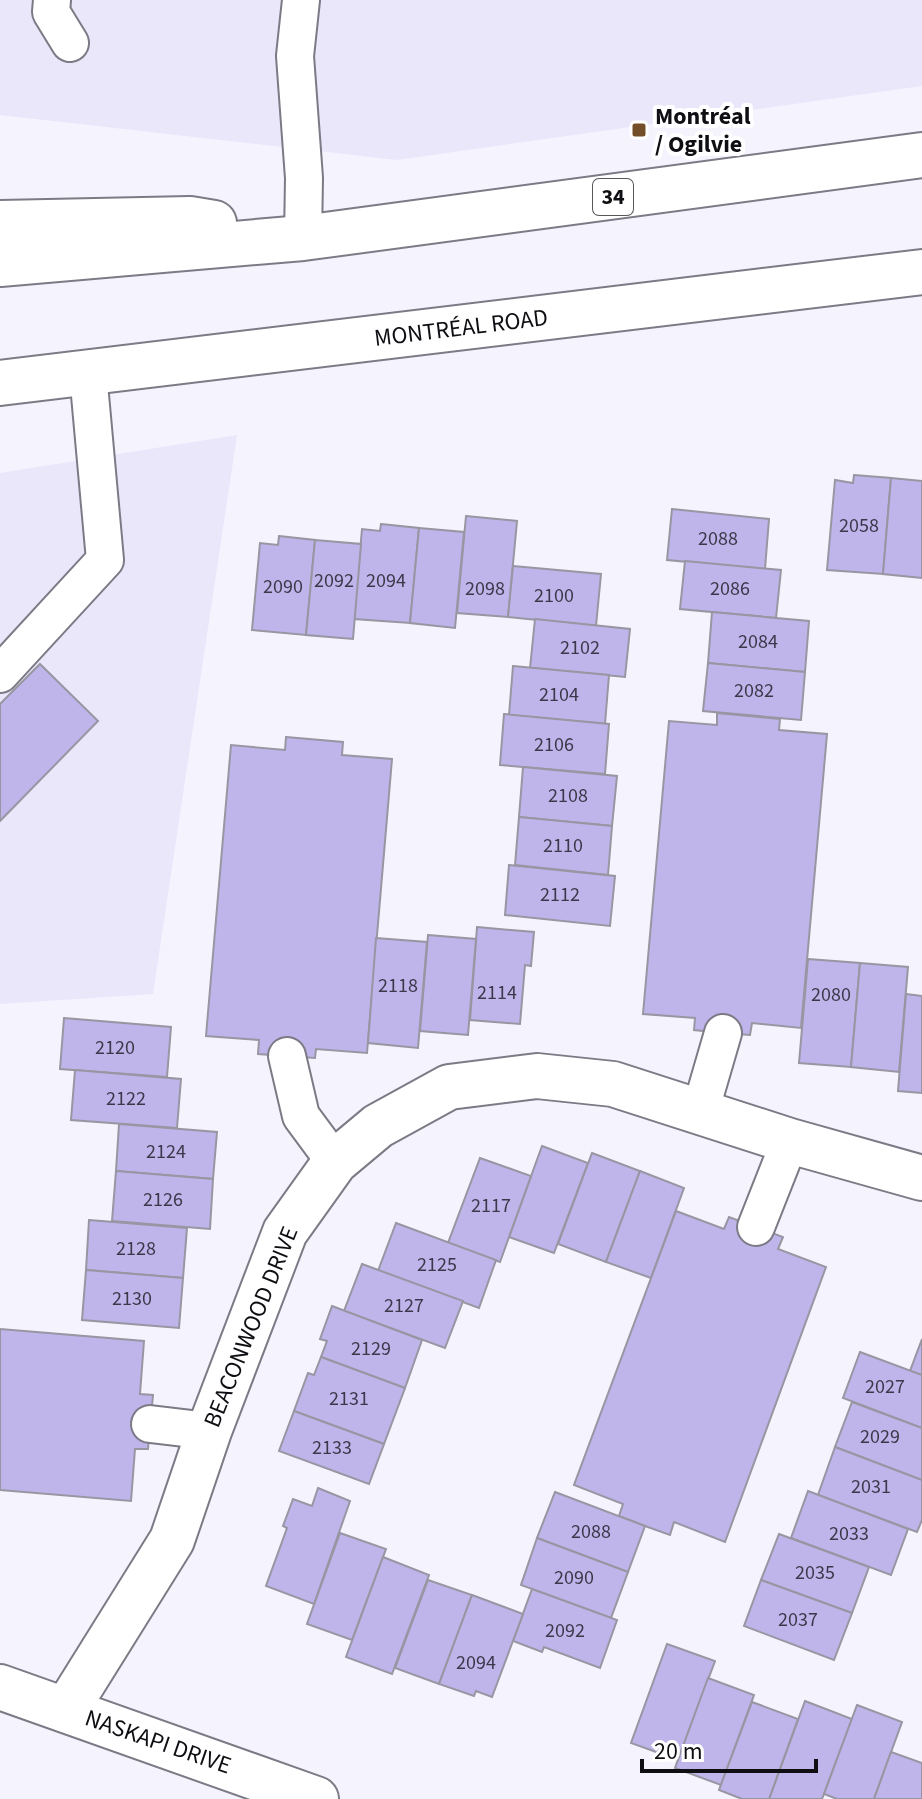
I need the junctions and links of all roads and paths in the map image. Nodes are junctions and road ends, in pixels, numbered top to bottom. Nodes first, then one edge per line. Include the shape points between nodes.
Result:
1 (52, 0) edge
2 (301, 0) edge
3 (70, 43) dead end
4 (922, 155) edge
5 (0, 223) edge
6 (303, 238) junction
7 (0, 264) edge
8 (922, 272) edge
9 (88, 373) junction
10 (0, 383) edge
11 (0, 674) edge
12 (723, 1033) dead end
13 (287, 1056) dead end
14 (700, 1112) junction
15 (790, 1141) junction
16 (335, 1162) junction
17 (922, 1178) edge
18 (756, 1227) dead end
19 (150, 1424) dead end
20 (209, 1431) junction
21 (0, 1687) edge
22 (66, 1710) junction
23 (316, 1799) edge

1 - 3 lane via 51,12
2 - 6 lane via 295,56
4 - 6 main road, 34
5 - 6 main road via 190,219
6 - 7 main road, 34
8 - 9 main road, MONTRÉAL ROAD
9 - 10 main road, MONTRÉAL ROAD
9 - 11 lane via 105,560
12 - 14 lane
13 - 16 lane via 301,1116
14 - 15 main road, BEACONWOOD DRIVE
14 - 16 main road, BEACONWOOD DRIVE via 613,1084 537,1076 449,1087 378,1126
15 - 17 main road, BEACONWOOD DRIVE
15 - 18 lane
16 - 20 main road, BEACONWOOD DRIVE via 285,1232
19 - 20 lane
20 - 22 main road, BEACONWOOD DRIVE via 172,1540
21 - 22 main road, NASKAPI DRIVE
22 - 23 main road, NASKAPI DRIVE

